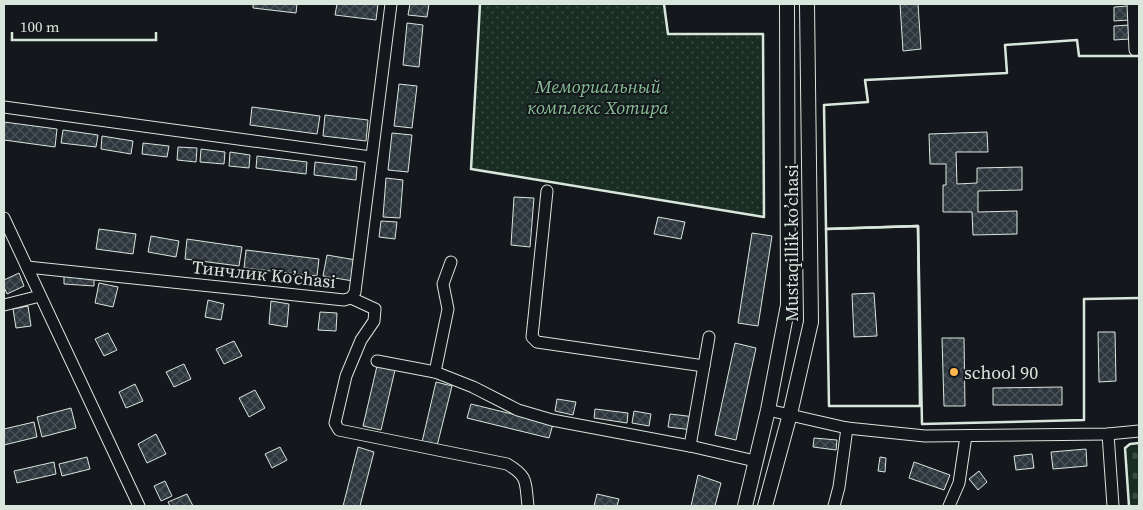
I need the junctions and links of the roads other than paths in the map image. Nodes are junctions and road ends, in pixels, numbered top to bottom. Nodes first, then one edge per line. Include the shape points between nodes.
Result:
1 (391, 4) edge
2 (787, 4) edge
3 (807, 4) edge
4 (1132, 4) edge
5 (1135, 50) dead end
6 (4, 107) edge
7 (371, 157) junction
8 (547, 191) dead end
9 (4, 218) edge
10 (451, 262) dead end
11 (27, 267) junction
12 (40, 296) junction
13 (351, 298) junction
14 (4, 305) edge
15 (709, 337) dead end
16 (377, 361) dead end
17 (704, 366) junction
18 (435, 372) junction
19 (768, 410) junction
20 (790, 414) junction
21 (847, 428) junction
22 (1139, 431) edge
23 (1108, 434) junction
24 (966, 436) junction
25 (690, 446) junction
26 (755, 461) junction
27 (139, 506) edge
28 (528, 506) edge
29 (745, 506) edge
30 (765, 506) edge
31 (834, 506) edge
32 (949, 506) edge
33 (1113, 506) edge

1 - 7 street, Тинчлик Ko’chasi
2 - 19 main road, Mustaqillik ko’chasi via 788,305
3 - 20 main road, Mustaqillik ko’chasi via 811,322
4 - 5 street
6 - 7 street
7 - 13 street, Тинчлик Ko’chasi via 355,292
8 - 17 street via 532,337 538,342
9 - 11 street
10 - 18 street via 443,284 448,309
11 - 12 street
11 - 13 street, Тинчлик Ko’chasi via 344,300
12 - 14 street
12 - 27 street
13 - 28 street via 375,309 374,321 361,340 346,376 335,423 339,430 507,464 525,478
15 - 17 street
16 - 18 street
17 - 25 street
18 - 25 street via 518,410 552,420
19 - 20 street
19 - 26 main road, Mustaqillik ko’chasi
20 - 21 street
20 - 30 main road, Mustaqillik ko’chasi
21 - 24 street via 925,436
21 - 31 street
22 - 23 street
23 - 24 street
23 - 33 street
24 - 32 street via 959,483
25 - 26 street
26 - 29 main road, Mustaqillik ko’chasi

